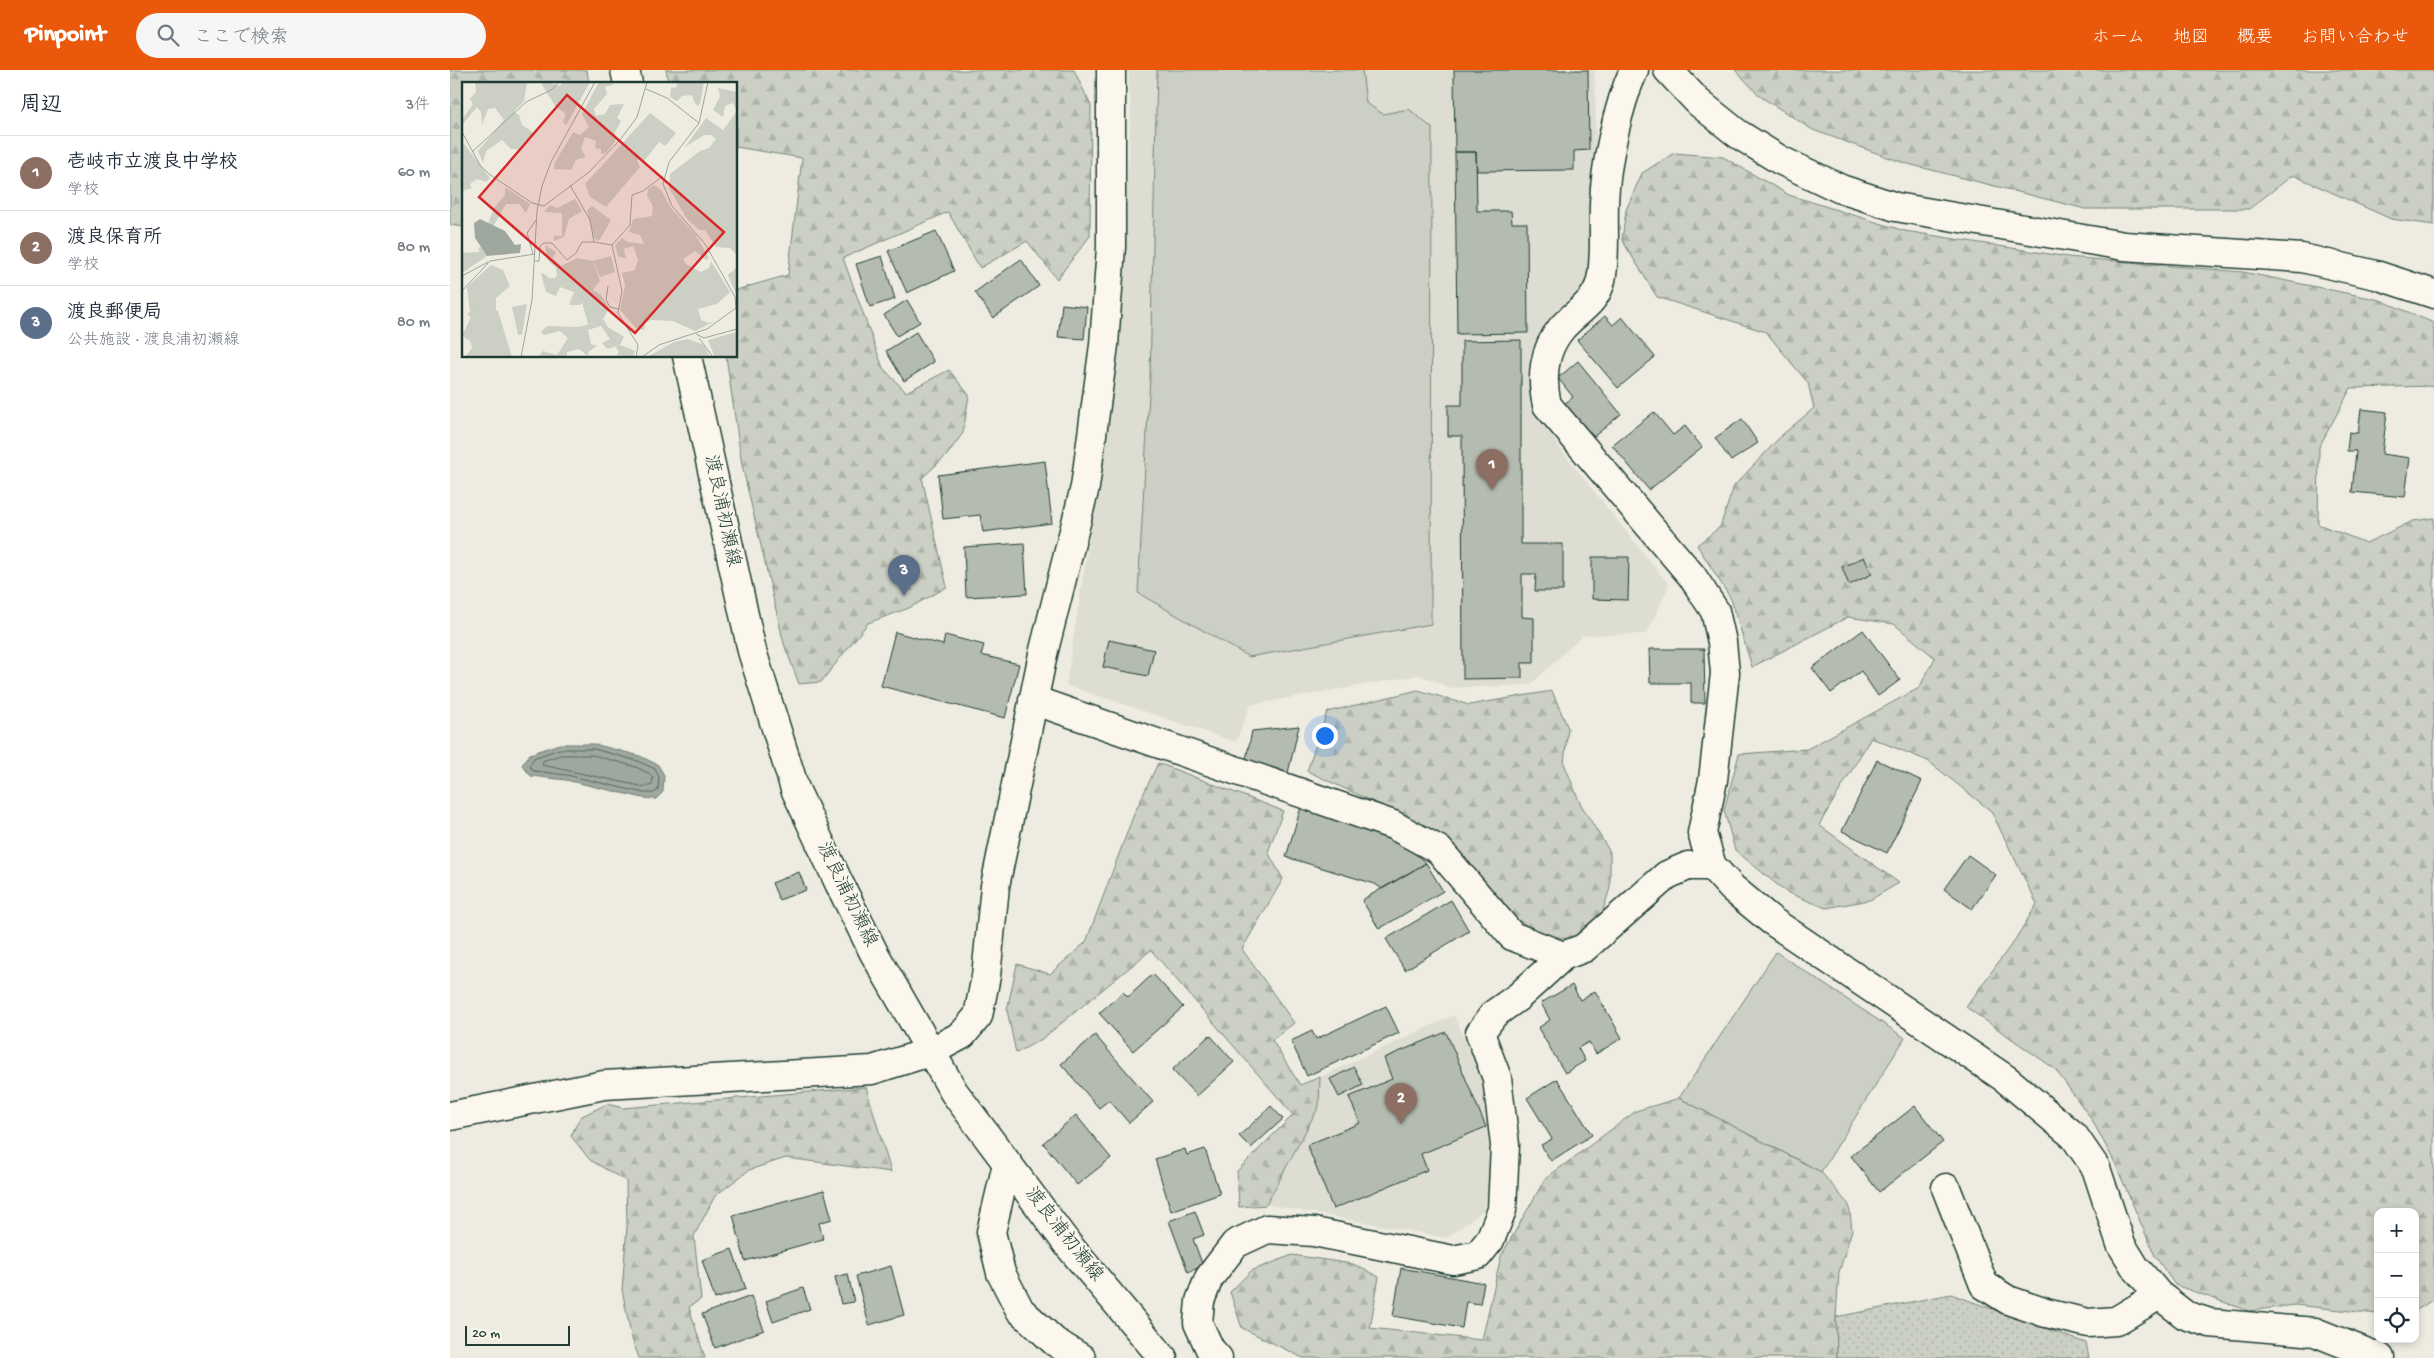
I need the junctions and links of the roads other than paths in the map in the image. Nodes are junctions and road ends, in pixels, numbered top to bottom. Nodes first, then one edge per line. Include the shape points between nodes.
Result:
1 (1111, 70) edge
2 (1634, 70) edge
3 (1668, 70) edge
4 (2434, 294) edge
5 (687, 358) edge
6 (1033, 700) junction
7 (1712, 866) junction
8 (1563, 956) junction
9 (930, 1052) junction
10 (450, 1116) edge
11 (1007, 1164) junction
12 (1946, 1188) dead end
13 (2159, 1295) junction
14 (1081, 1358) edge
15 (1163, 1358) edge
16 (1218, 1358) edge
17 (2380, 1358) edge

1 - 6 street via 1111,248 1104,345 1085,487
2 - 7 street via 1616,125 1604,201 1601,281 1592,302 1560,330 1547,354 1542,384 1547,405 1692,576 1715,611 1725,673 1713,780 1702,833
3 - 4 street via 1698,102 1738,134 1780,160 1841,189 1896,207 2124,246 2302,258 2376,275
5 - 9 street, 渡良浦初瀬線 via 752,651 796,789 874,953
6 - 8 street via 1393,825 1440,850 1512,936
6 - 9 street via 995,886 986,976 978,1016 962,1035
7 - 8 street via 1688,866 1666,875 1584,948
7 - 13 street via 1732,888 1772,921 2006,1079 2074,1136 2096,1168 2121,1244 2135,1267
8 - 16 street via 1494,1014 1480,1033 1497,1078 1506,1145 1502,1210 1490,1240 1478,1255 1453,1260 1314,1232 1268,1229 1235,1244 1209,1278 1203,1293 1198,1323
9 - 10 street via 872,1070 604,1085
9 - 11 street, 渡良浦初瀬線 via 954,1092
11 - 14 street via 991,1232 1001,1273 1020,1310 1055,1342
11 - 15 street, 渡良浦初瀬線 via 1069,1246
12 - 13 street via 1984,1285 2008,1300 2088,1323 2116,1321
13 - 17 street via 2185,1315 2210,1323 2315,1332

